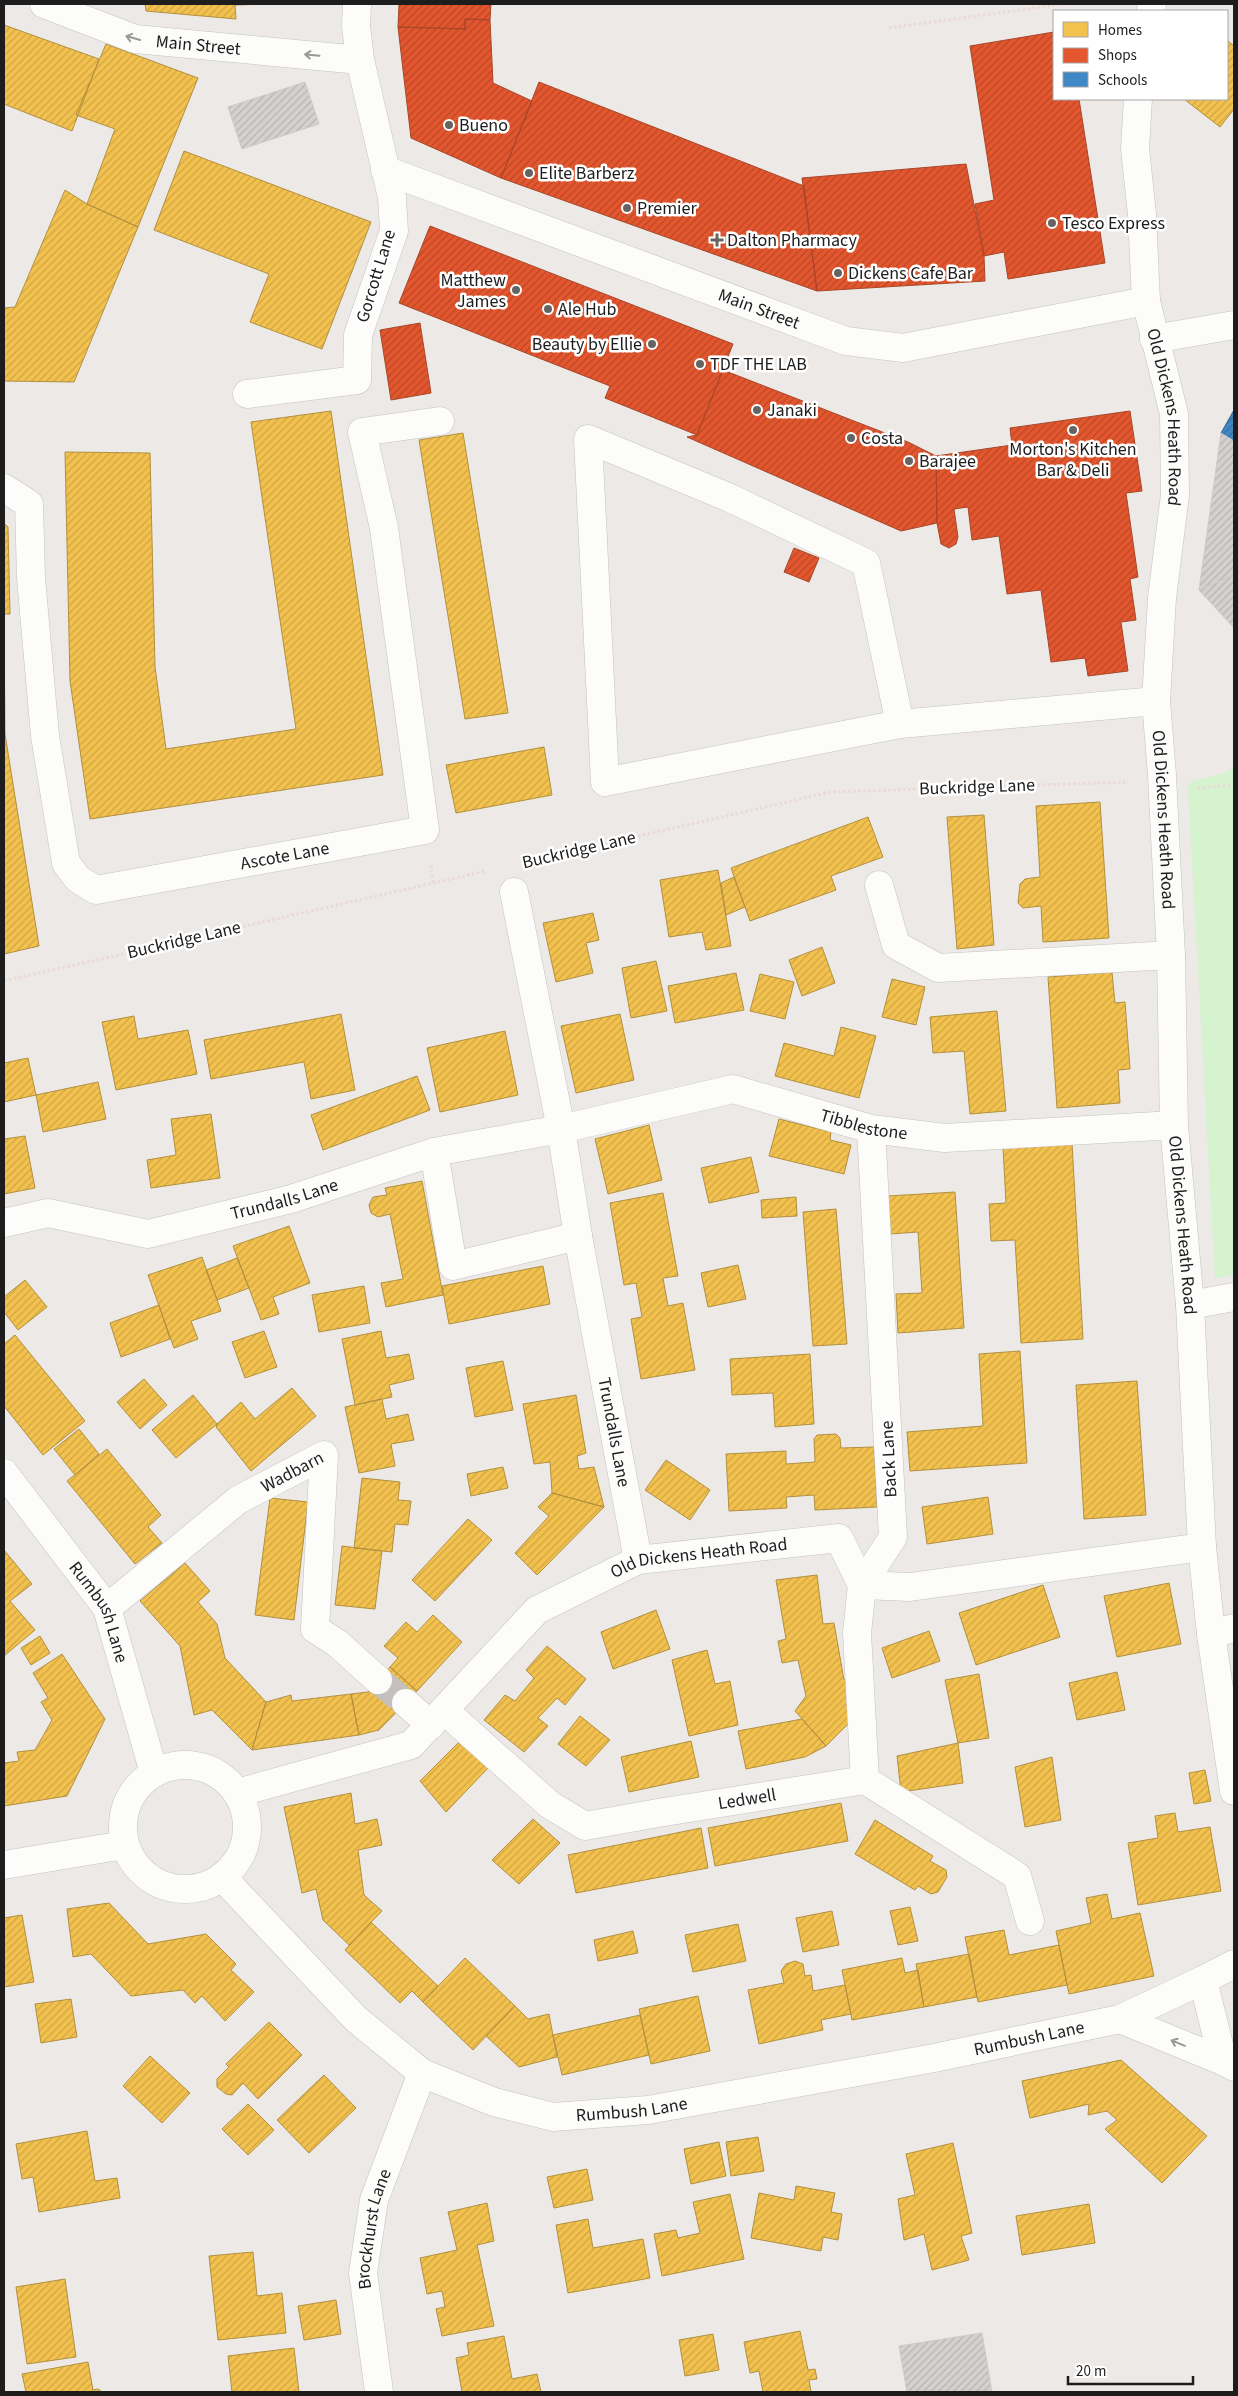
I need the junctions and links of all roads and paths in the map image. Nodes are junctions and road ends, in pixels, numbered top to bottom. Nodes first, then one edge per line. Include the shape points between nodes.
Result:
1 (44, 4) edge
2 (357, 4) edge
3 (1062, 4) edge
4 (889, 28) dead end
5 (360, 60) junction
6 (1138, 100) edge
7 (385, 170) junction
8 (1146, 301) junction
9 (1234, 325) edge
10 (1154, 339) junction
11 (247, 394) dead end
12 (440, 421) dead end
13 (4, 488) edge
14 (1156, 701) junction
15 (900, 724) junction
16 (1162, 780) junction
17 (527, 862) dead end
18 (489, 870) dead end
19 (879, 885) dead end
20 (514, 892) dead end
21 (1171, 955) junction
22 (4, 981) edge
23 (1174, 1125) junction
24 (561, 1129) junction
25 (872, 1129) junction
26 (434, 1152) junction
27 (4, 1223) edge
28 (578, 1236) junction
29 (1234, 1297) edge
30 (1190, 1305) junction
31 (4, 1473) edge
32 (1202, 1546) junction
33 (638, 1560) junction
34 (862, 1585) junction
35 (107, 1608) junction
36 (1222, 1631) edge
37 (378, 1680) tunnel mouth
38 (406, 1703) tunnel mouth
39 (438, 1718) junction
40 (154, 1773) junction
41 (865, 1780) junction
42 (1234, 1792) edge
43 (238, 1793) junction
44 (124, 1845) junction
45 (4, 1865) edge
46 (222, 1877) junction
47 (1030, 1921) dead end
48 (1234, 1964) edge
49 (1203, 1980) junction
50 (1120, 2019) junction
51 (1228, 2064) edge
52 (422, 2073) junction
53 (379, 2392) edge

5 -> 1 street, Main Street via 135,39
2 - 5 street, Gorcott Lane
3 - 4 path
5 - 7 street, Gorcott Lane
6 - 8 street, Old Dickens Heath Road via 1135,149
7 - 8 street, Main Street via 846,341 902,348
7 - 11 street, Gorcott Lane via 392,197 394,231 358,335 357,380
8 - 10 street, Old Dickens Heath Road
9 - 10 street
10 - 14 street, Old Dickens Heath Road via 1174,414 1175,495 1162,598
12 - 13 street, Ascote Lane via 362,432 384,528 425,830 96,890 78,879 66,863 45,736 31,578 29,504
14 - 15 street
14 - 16 street, Old Dickens Heath Road
15 - 15 street via 605,782 588,439 730,498 866,562
16 - 17 path, Buckridge Lane via 830,792
16 - 21 street, Old Dickens Heath Road
18 - 22 path, Buckridge Lane
19 - 21 street via 896,945 938,968
20 - 24 street, Trundalls Lane
21 - 23 street, Old Dickens Heath Road
23 - 25 street, Tibblestone via 945,1138
23 - 30 street, Old Dickens Heath Road
24 - 25 street, Tibblestone via 733,1089
24 - 26 street, Trundalls Lane
24 - 28 street, Trundalls Lane
25 - 34 street, Back Lane via 893,1538
26 - 27 street, Trundalls Lane via 291,1199 148,1234 48,1213
26 - 28 street via 453,1266
28 - 33 street, Trundalls Lane
29 - 30 street
30 - 32 street, Old Dickens Heath Road
31 - 35 street, Rumbush Lane
32 - 34 street via 910,1587
32 - 36 street, Old Dickens Heath Road
33 - 34 street, Old Dickens Heath Road via 839,1538
33 - 39 street, Old Dickens Heath Road via 537,1610
34 - 41 street, Back Lane via 857,1633
35 - 37 street, Wadbarn via 238,1500 324,1455 315,1629 337,1643
35 - 40 street, Rumbush Lane
36 - 42 street, Old Dickens Heath Road
38 - 39 street
39 - 41 street, Ledwell via 550,1805 585,1826
39 - 43 street, Old Dickens Heath Road via 411,1746
40 - 43 street via 172,1766 209,1769
40 - 44 street via 138,1786 127,1803 122,1824
41 - 47 street via 1017,1876
43 - 46 street via 245,1810 244,1848 236,1864
44 - 45 street
44 - 46 street via 133,1863 147,1877 164,1886 184,1890 198,1888
46 - 52 street, Rumbush Lane via 356,2019
48 - 49 street, Rumbush Lane
49 - 50 street, Rumbush Lane
49 - 51 street
51 -> 50 street
50 - 52 street, Rumbush Lane via 934,2058 648,2110 553,2117 494,2102
52 - 53 street, Brockhurst Lane via 374,2200 363,2273

